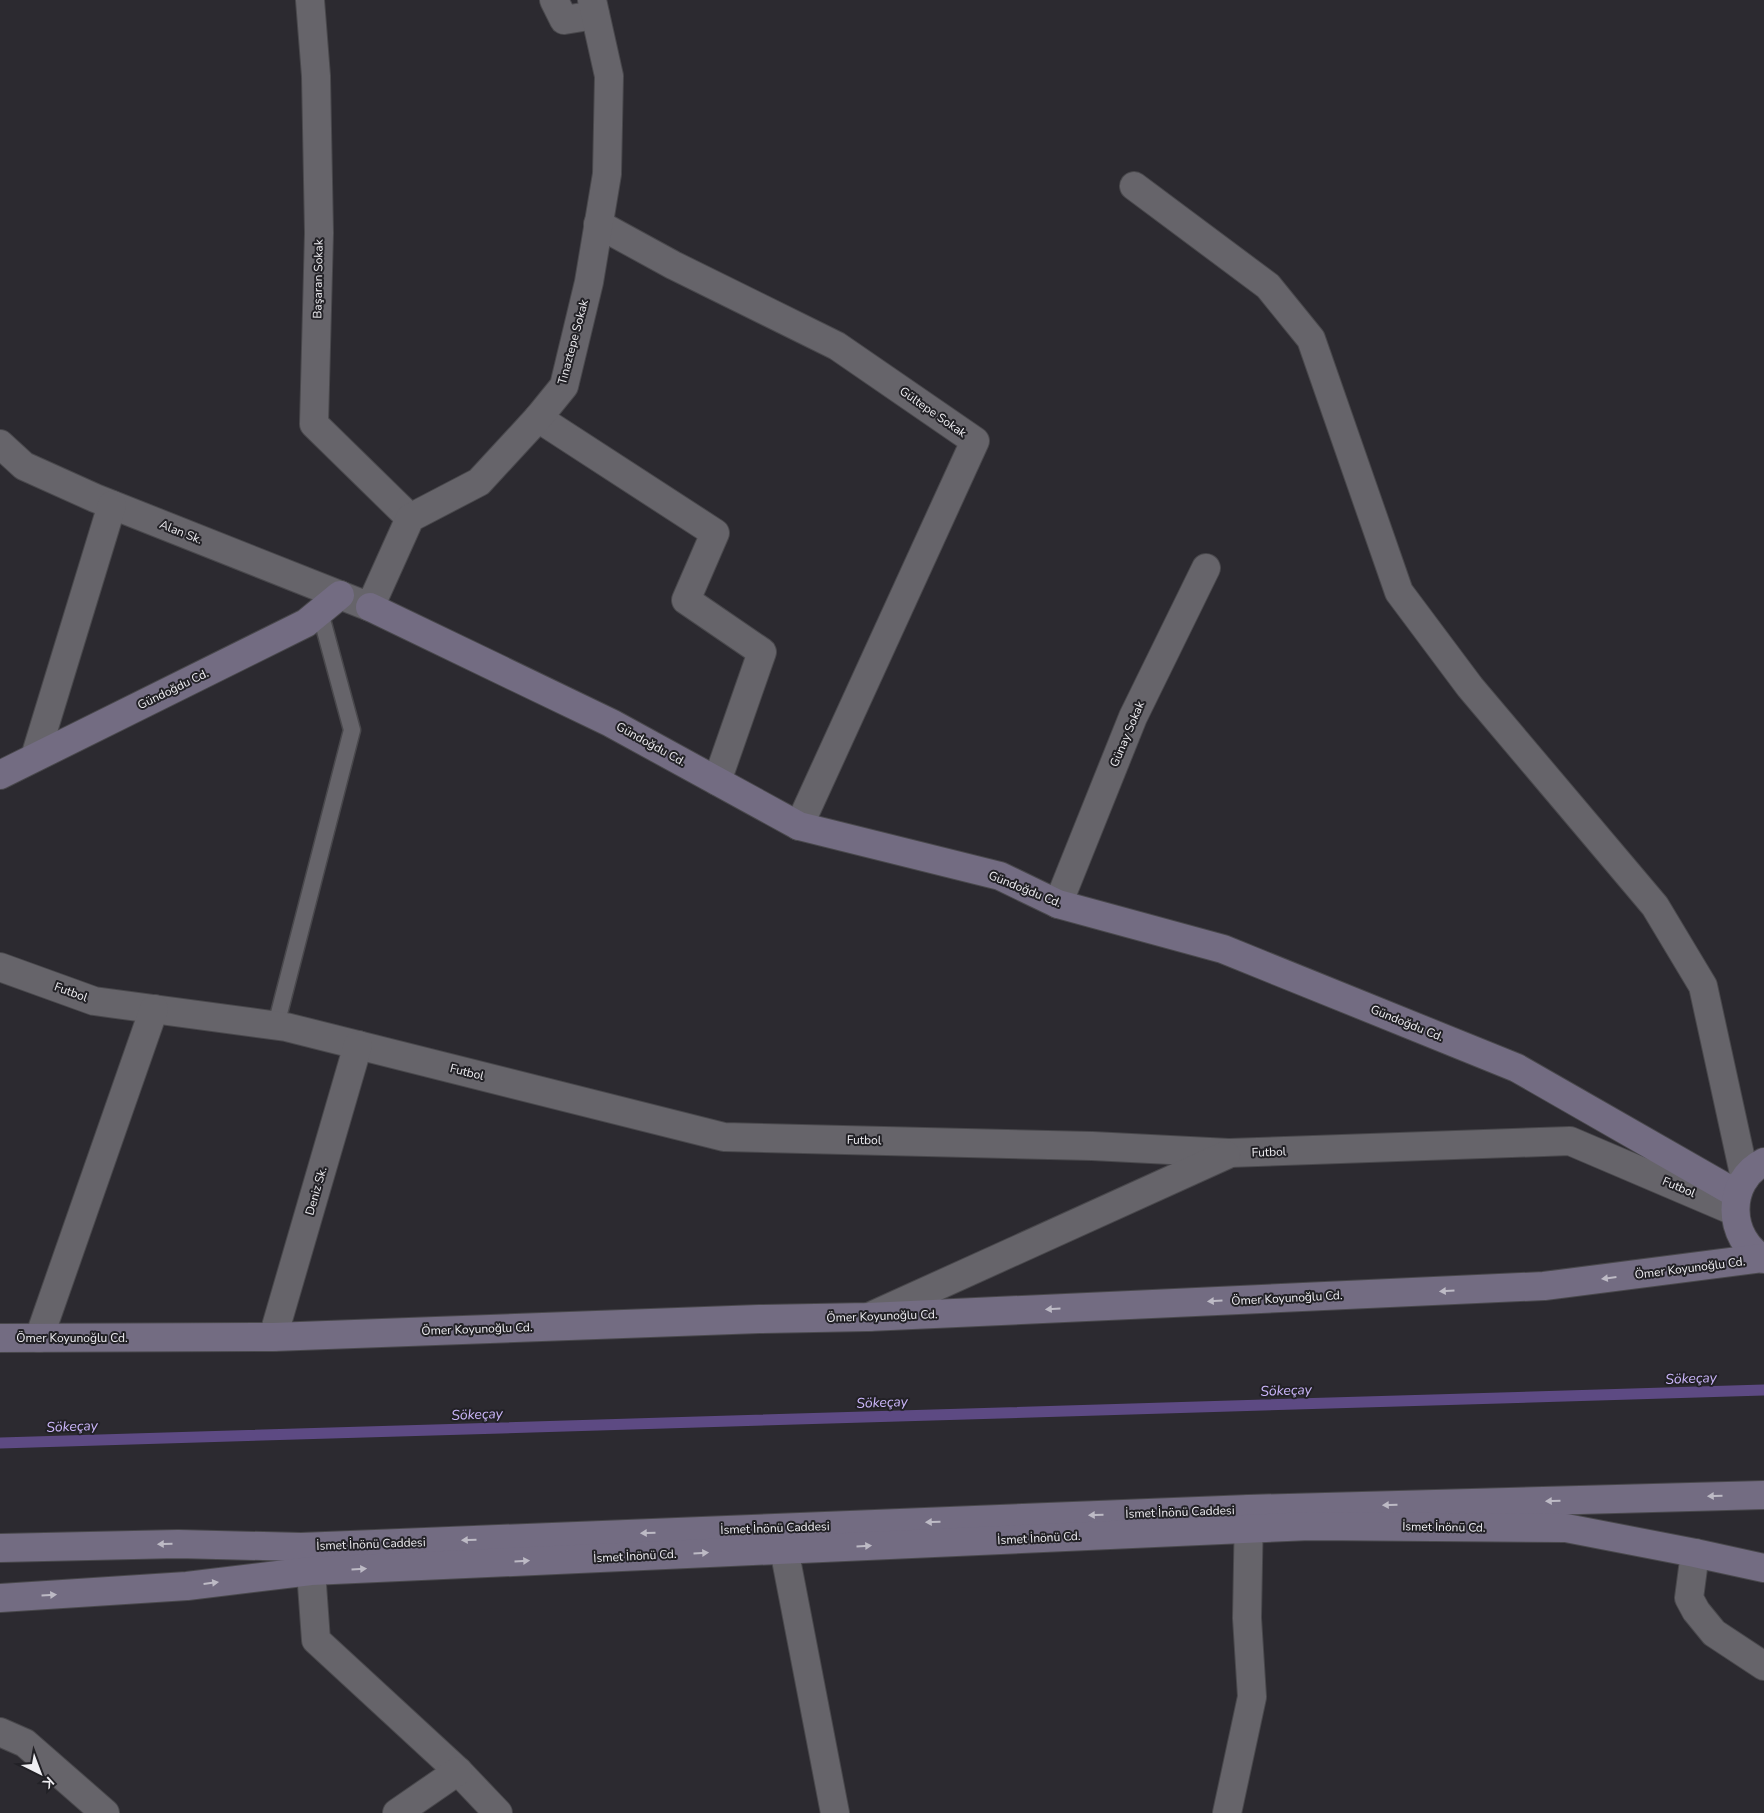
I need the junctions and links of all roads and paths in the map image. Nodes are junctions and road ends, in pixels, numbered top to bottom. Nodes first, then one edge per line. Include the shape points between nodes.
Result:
1 (554, 0) edge
2 (317, 2) edge
3 (593, 8) edge
4 (1134, 186) dead end
5 (598, 224) junction
6 (538, 418) junction
7 (0, 444) edge
8 (112, 505) junction
9 (410, 518) junction
10 (1206, 568) dead end
11 (330, 604) junction
12 (370, 607) junction
13 (35, 757) junction
14 (0, 775) edge
15 (717, 781) junction
16 (799, 826) junction
17 (1058, 904) junction
18 (0, 967) edge
19 (154, 1009) junction
20 (276, 1025) junction
21 (358, 1045) junction
22 (1229, 1153) junction
23 (1745, 1186) edge
24 (1763, 1259) edge
25 (868, 1317) junction
26 (273, 1337) junction
27 (0, 1338) edge
28 (39, 1338) junction
29 (1764, 1495) edge
30 (1249, 1519) junction
31 (0, 1548) edge
32 (784, 1549) junction
33 (1694, 1552) junction
34 (306, 1559) junction
35 (1764, 1568) edge
36 (0, 1598) edge
37 (1764, 1666) edge
38 (0, 1732) edge
39 (458, 1771) junction
40 (105, 1813) edge
41 (397, 1813) edge
42 (498, 1813) edge
43 (835, 1813) edge
44 (1227, 1813) edge

1 - 3 street via 564,20
2 - 9 street, Başaran Sokak via 319,233 314,424
3 - 5 street, Tınaztepe Sokak via 609,76 607,174
4 - 23 street via 1268,286 1311,339 1399,592 1470,687 1655,906 1703,986
5 - 6 street, Tınaztepe Sokak via 589,282 564,386
5 - 16 street, Gültepe Sokak via 837,346 975,441
6 - 9 street, Tınaztepe Sokak via 479,482
6 - 15 street via 715,533 686,600 762,652
7 - 8 street, Alan Sk. via 24,466
8 - 11 street, Alan Sk.
8 - 13 street
9 - 12 street
10 - 17 street, Günay Sokak via 1132,717
11 - 12 street, Alan Sk.
11 - 13 street, Gündoğdu Cd. via 306,623
11 - 20 lane via 352,730
12 - 15 street, Gündoğdu Cd. via 611,723
13 - 14 street, Gündoğdu Cd.
15 - 16 street, Gündoğdu Cd.
16 - 17 street, Gündoğdu Cd. via 1000,876
17 - 23 street, Gündoğdu Cd. via 1223,949 1516,1068
18 - 19 street, Futbol via 94,1001
19 - 20 street, Futbol
19 - 28 street
20 - 21 street, Futbol
21 - 22 street, Futbol via 724,1136
21 - 26 street, Deniz Sk.
22 - 23 street, Futbol via 1570,1141
22 - 25 street
23 - 24 street via 1738,1230 1747,1246
24 -> 25 street, Ömer Koyunoğlu Cd. via 1544,1286
25 - 26 street, Ömer Koyunoğlu Cd.
26 - 28 street, Ömer Koyunoğlu Cd.
27 - 28 street, Ömer Koyunoğlu Cd.
29 -> 30 street, İsmet İnönü Cd.
32 -> 30 street, İsmet İnönü Cd.
30 - 33 street, İsmet İnönü Cd. via 1310,1526 1566,1528
30 -> 34 street, İsmet İnönü Caddesi
30 - 44 street via 1247,1618 1252,1696
34 -> 31 street via 178,1544
34 -> 32 street, İsmet İnönü Cd.
32 - 43 street
33 - 35 street, İsmet İnönü Cd.
33 - 37 street via 1689,1598 1696,1611 1714,1633
36 -> 34 street via 187,1586
34 - 39 street via 316,1640
38 - 40 street via 25,1743
39 - 41 street
39 - 42 street

